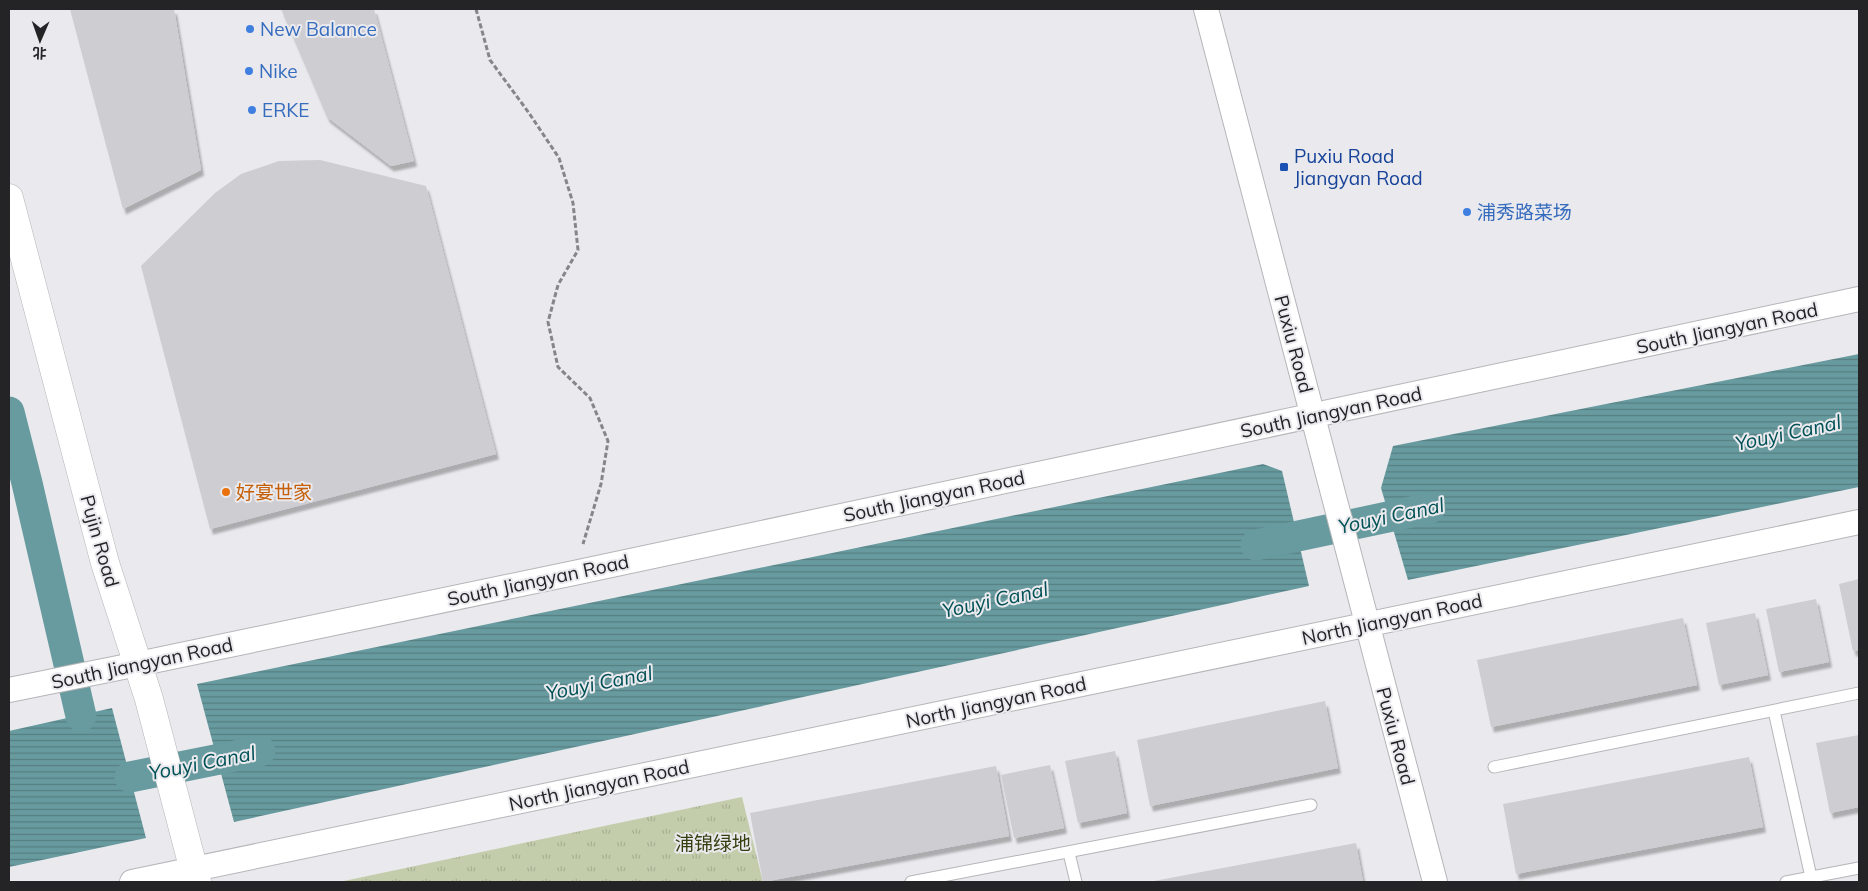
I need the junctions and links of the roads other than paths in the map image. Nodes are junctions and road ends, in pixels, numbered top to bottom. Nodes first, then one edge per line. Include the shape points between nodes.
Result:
1 (1206, 9) edge
2 (9, 198) edge
3 (1859, 300) edge
4 (1313, 416) junction
5 (1859, 522) edge
6 (1367, 625) junction
7 (138, 664) junction
8 (9, 690) edge
9 (1859, 693) edge
10 (1774, 711) junction
11 (1494, 767) dead end
12 (1311, 805) dead end
13 (1069, 853) junction
14 (1859, 868) edge
15 (195, 876) edge
16 (1819, 878) edge
17 (132, 882) edge
18 (911, 882) edge
19 (1076, 882) edge
20 (1435, 882) edge
21 (1786, 882) edge

1 - 4 street, Puxiu Road
2 - 7 main road, Pujin Road via 106,563
3 - 4 street, South Jiangyan Road
4 - 6 street, Puxiu Road
4 - 7 street, South Jiangyan Road
5 - 6 street, North Jiangyan Road
6 - 15 street, North Jiangyan Road
6 - 20 street, Puxiu Road
7 - 8 street, South Jiangyan Road
7 - 15 main road, Pujin Road
9 - 10 lane
10 - 11 lane
10 - 16 lane
12 - 13 lane
13 - 18 lane
13 - 19 lane
14 - 16 lane
15 - 17 street, North Jiangyan Road
16 - 21 lane

